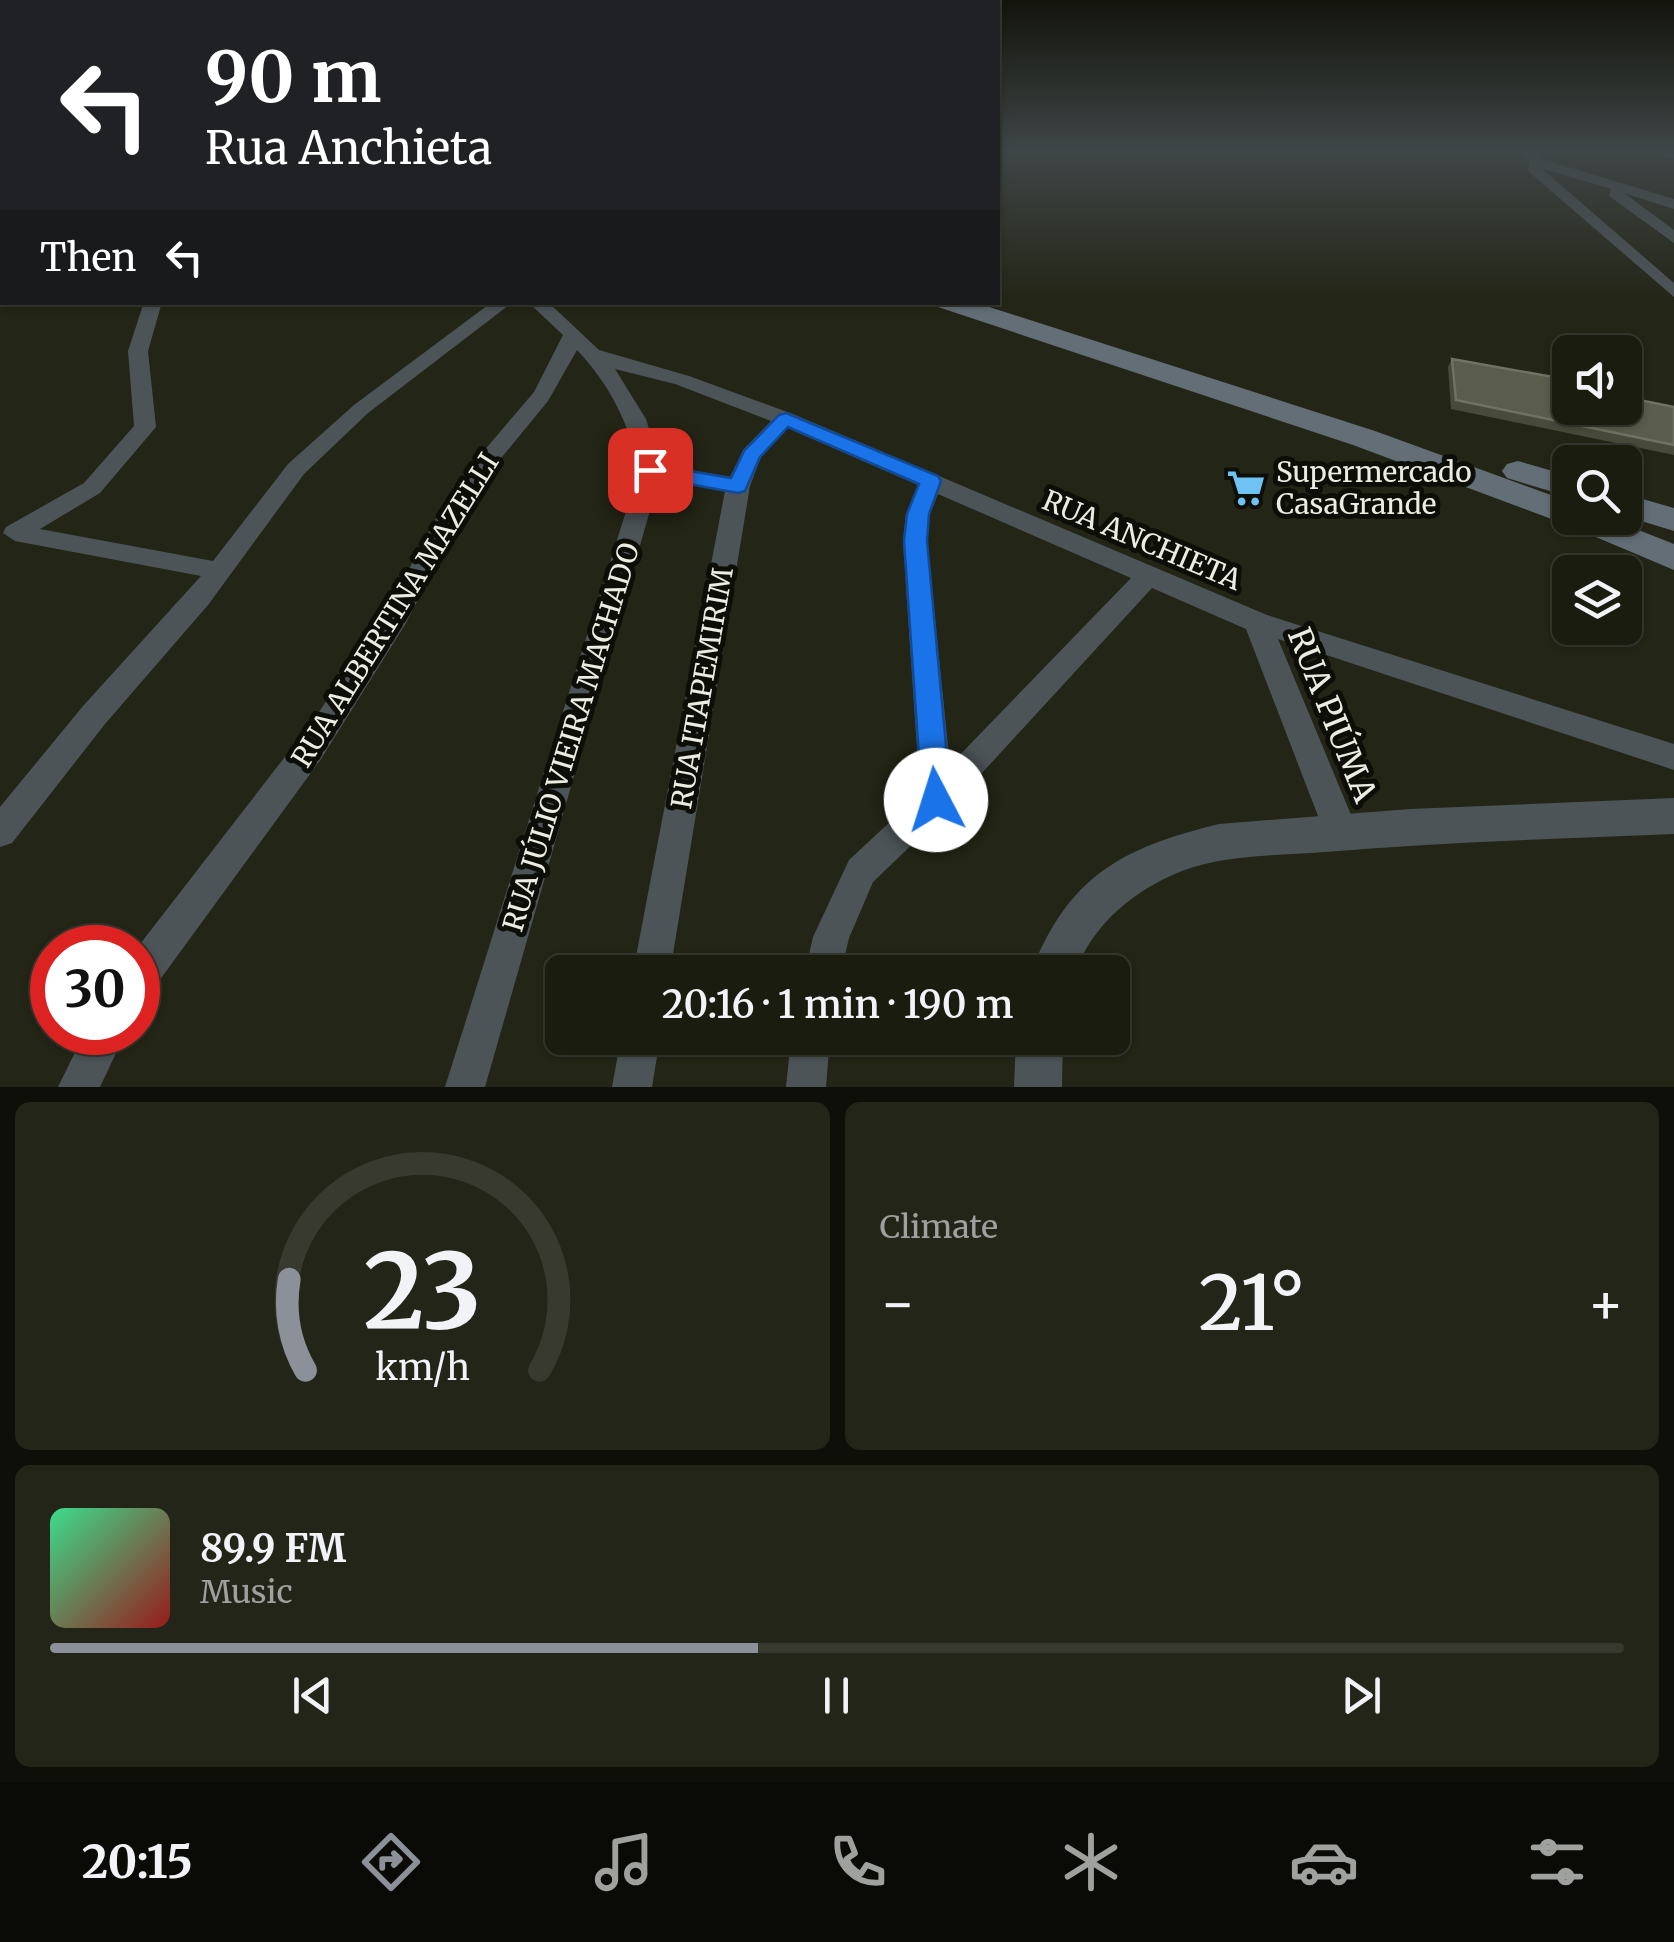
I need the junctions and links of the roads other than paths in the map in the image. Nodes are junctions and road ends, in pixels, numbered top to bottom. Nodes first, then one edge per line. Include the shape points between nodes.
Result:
1 (1569, 200) edge
2 (1622, 200) edge
3 (1674, 238) edge
4 (1674, 292) edge
5 (1000, 304) edge
6 (152, 305) edge
7 (500, 305) edge
8 (540, 305) edge
9 (957, 305) edge
10 (573, 334) junction
11 (596, 354) junction
12 (786, 419) junction
13 (650, 470) junction
14 (930, 481) junction
15 (1552, 481) edge
16 (738, 486) junction
17 (1552, 507) edge
18 (1642, 510) edge
19 (1674, 520) edge
20 (7, 534) edge
21 (1619, 535) edge
22 (1674, 558) edge
23 (220, 571) junction
24 (1148, 576) junction
25 (1258, 622) junction
26 (1674, 757) edge
27 (936, 800) junction
28 (1674, 816) edge
29 (0, 832) edge
30 (1342, 834) junction
31 (160, 945) edge
32 (655, 955) edge
33 (827, 955) edge
34 (1057, 955) edge
35 (95, 1055) edge
36 (637, 1055) edge
37 (809, 1055) edge
38 (1039, 1055) edge
39 (78, 1087) edge
40 (464, 1087) edge
41 (632, 1087) edge
42 (806, 1087) edge
43 (1038, 1087) edge

1 - 4 street
2 - 3 street
5 - 15 main road
6 - 20 street via 138,351 145,427 92,488
7 - 23 street via 360,409 308,458
8 - 10 street
9 - 17 main road
10 - 11 street
10 - 31 street, RUA ALBERTINA MAZELLI via 546,392 466,487 376,648 266,812
11 - 12 street, RUA ANCHIETA
11 - 13 street via 634,413
12 - 14 street, RUA ANCHIETA
12 - 16 street, RUA ITAPEMIRIM via 751,455
13 - 16 street
13 - 40 street, RUA JÚLIO VIEIRA MACHADO
14 - 24 street, RUA ANCHIETA
14 - 27 street via 915,541
16 - 32 street, RUA ITAPEMIRIM
18 - 19 main road
20 - 23 street
21 - 22 main road
23 - 29 street
24 - 25 street, RUA ANCHIETA
24 - 27 street
25 - 26 street, RUA ANCHIETA
25 - 30 street, RUA PIÚMA
27 - 33 street via 861,871
28 - 30 street
30 - 34 street via 1219,842 1129,874 1081,918
35 - 39 street
36 - 41 street
37 - 42 street
38 - 43 street

